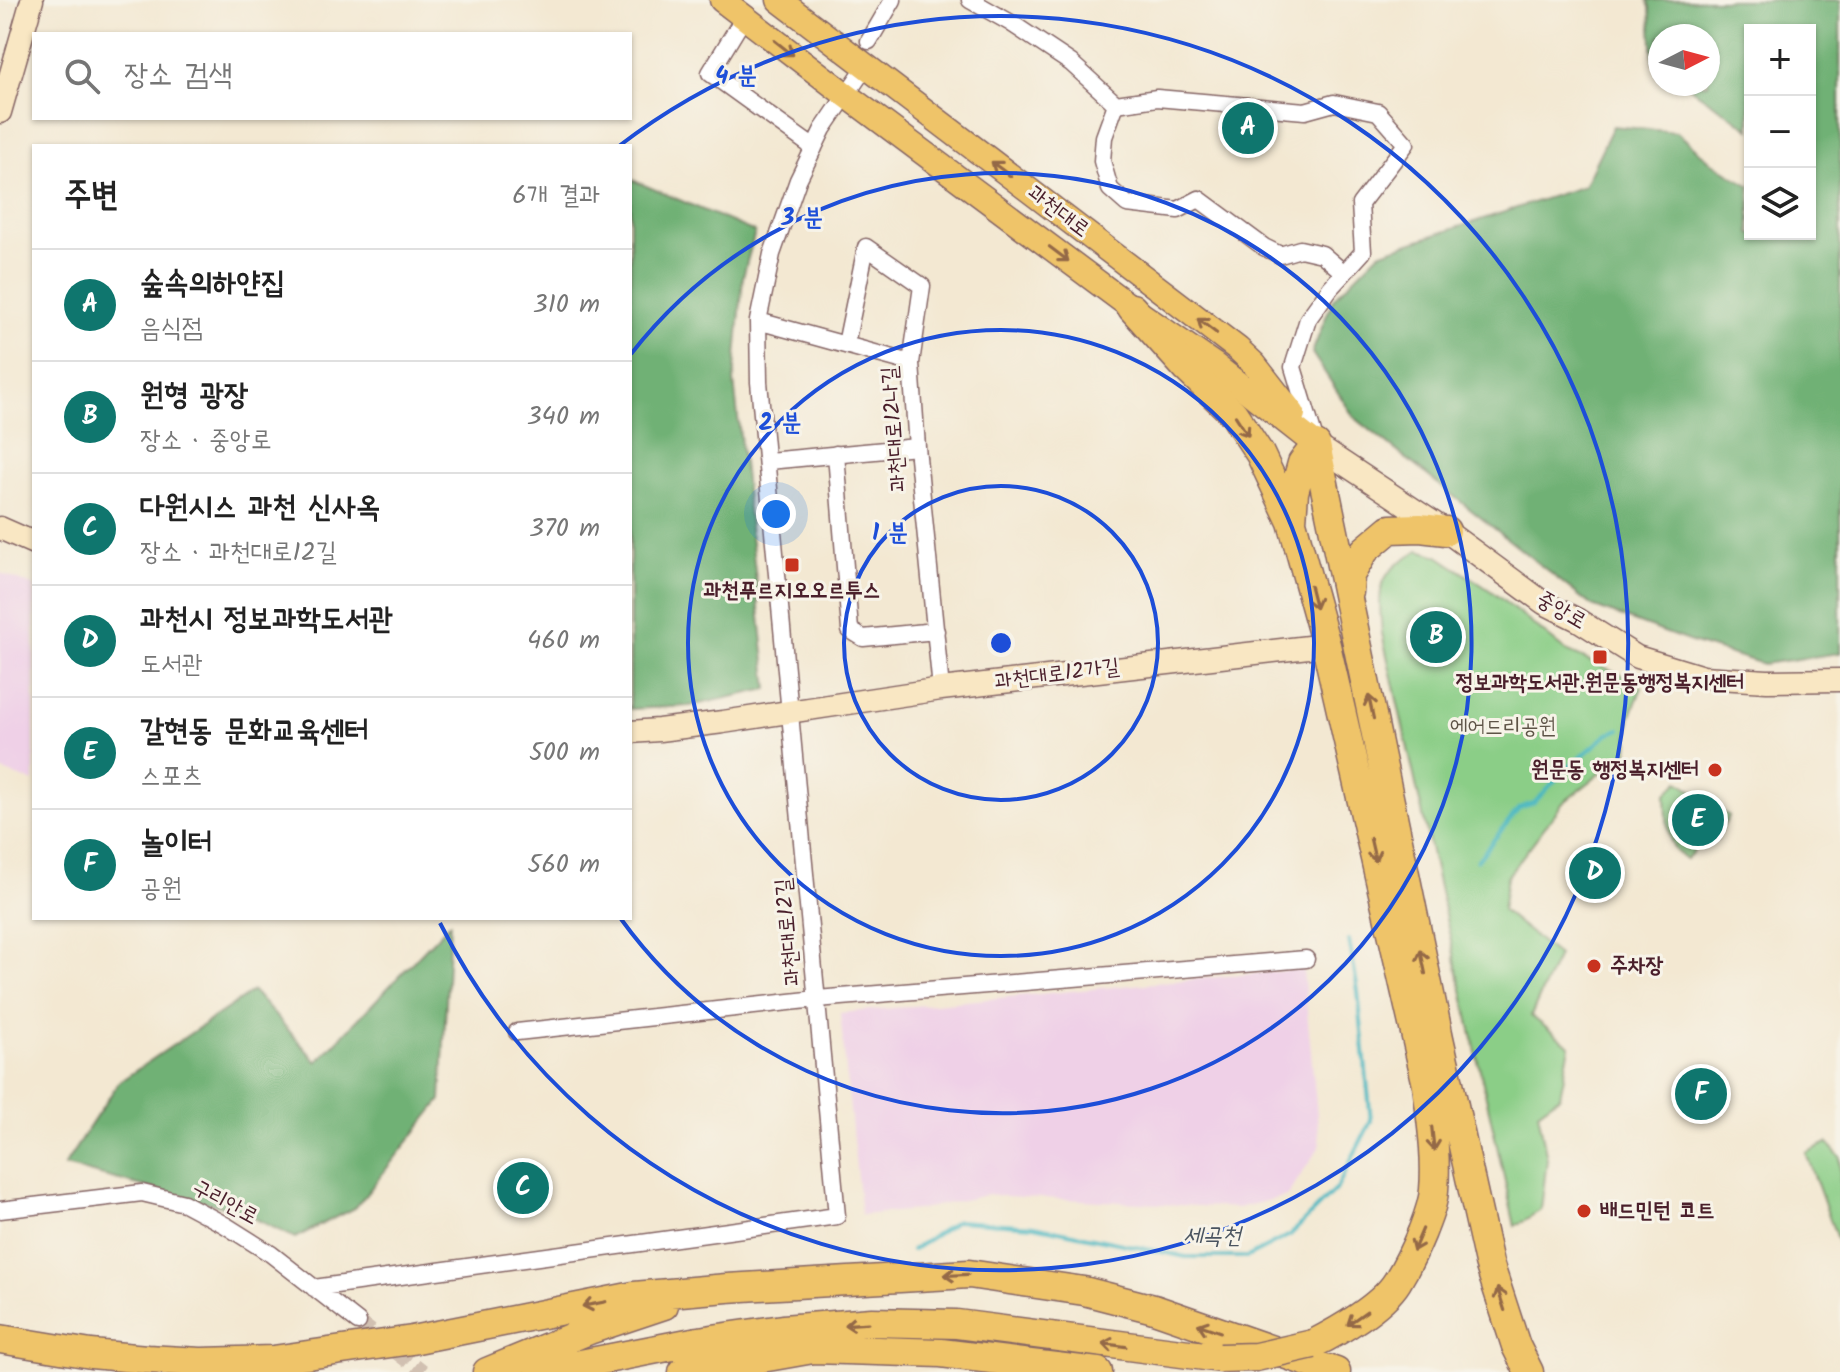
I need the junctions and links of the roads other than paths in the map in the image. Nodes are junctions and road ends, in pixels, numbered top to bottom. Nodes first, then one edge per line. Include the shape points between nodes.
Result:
1 (32, 0) edge
2 (722, 0) edge
3 (779, 0) edge
4 (893, 0) edge
5 (970, 0) edge
6 (744, 17) junction
7 (869, 41) dead end
8 (866, 66) junction
9 (846, 95) junction
10 (1116, 104) junction
11 (0, 112) edge
12 (814, 148) junction
13 (1344, 273) junction
14 (1132, 308) junction
15 (758, 321) junction
16 (846, 344) junction
17 (1238, 349) junction
18 (911, 363) junction
19 (1213, 364) junction
20 (1316, 445) junction
21 (917, 447) junction
22 (836, 454) junction
23 (768, 461) junction
24 (1292, 522) junction
25 (0, 528) edge
26 (1446, 531) junction
27 (32, 542) edge
28 (1349, 601) junction
29 (936, 631) junction
30 (1326, 645) junction
31 (1840, 680) edge
32 (941, 689) junction
33 (790, 710) junction
34 (632, 732) edge
35 (1306, 959) dead end
36 (817, 999) junction
37 (517, 1032) dead end
38 (0, 1210) edge
39 (314, 1288) junction
40 (727, 1288) junction
41 (0, 1319) edge
42 (358, 1322) tunnel mouth
43 (0, 1339) edge
44 (147, 1359) junction
45 (487, 1372) edge
46 (540, 1372) edge
47 (683, 1372) edge
48 (1098, 1372) edge
49 (1336, 1372) edge
50 (1529, 1372) edge

1 - 11 street
2 - 6 main road, 과천대로
3 - 8 main road, 과천대로
4 - 7 street
5 - 10 street via 1071,63
6 -> 9 main road, 과천대로
6 - 12 street via 710,73
8 - 9 street, 과천대로12길
17 -> 8 main road, 과천대로
9 - 12 street, 과천대로12길
9 -> 14 main road, 과천대로
10 - 13 street via 1102,161 1110,189 1127,204 1178,210 1199,199 1264,247 1280,255 1300,249 1322,254
10 - 13 street via 1157,98 1305,111 1334,103 1378,112 1406,144 1360,204 1363,252
12 - 15 street, 과천대로12길 via 772,254
13 - 20 street via 1308,319 1293,367
14 - 19 main road, 과천대로
14 -> 24 highway via 1233,413 1260,454
15 - 16 street
15 - 23 street, 과천대로12길
16 - 18 street
16 - 18 street, 과천대로12나길 via 866,247 922,286
17 - 19 main road via 1233,363
17 - 20 main road, 과천대로
18 - 21 street, 과천대로12나길
19 - 20 main road, 과천대로
20 - 24 highway via 1302,463
20 - 26 street, 중앙로
20 - 28 highway
21 - 22 street
21 - 29 street, 과천대로12나길
22 - 23 street
22 - 29 street via 850,630 863,638
23 - 33 street, 과천대로12길
24 -> 30 highway
25 - 27 street
26 - 28 highway via 1390,529 1365,550 1350,575
26 - 31 street, 중앙로 via 1544,603 1637,657 1703,677
50 -> 28 highway via 1489,1263
29 - 32 street, 과천대로12나길
30 - 32 street, 과천대로12가길
30 -> 46 highway, bridge via 1427,1085 1435,1152 1428,1216 1396,1285 1336,1333 1256,1357 1220,1358 957,1324 872,1322 698,1341
32 - 33 street, 과천대로12가길
33 - 34 street, 과천대로12가길
33 - 36 street, 과천대로12길
35 - 36 street
36 - 37 street
36 - 39 street, 과천대로12길 via 837,1216
38 - 39 street, 구리안로 via 142,1193 156,1196 184,1203 225,1225
39 - 42 street, 구리안로
40 -> 44 highway via 634,1296 313,1355 238,1361
40 - 45 highway via 589,1330
49 -> 40 highway via 1154,1309 1027,1281 969,1274
41 - 44 highway
43 - 44 highway
47 - 48 highway via 813,1349 941,1353

